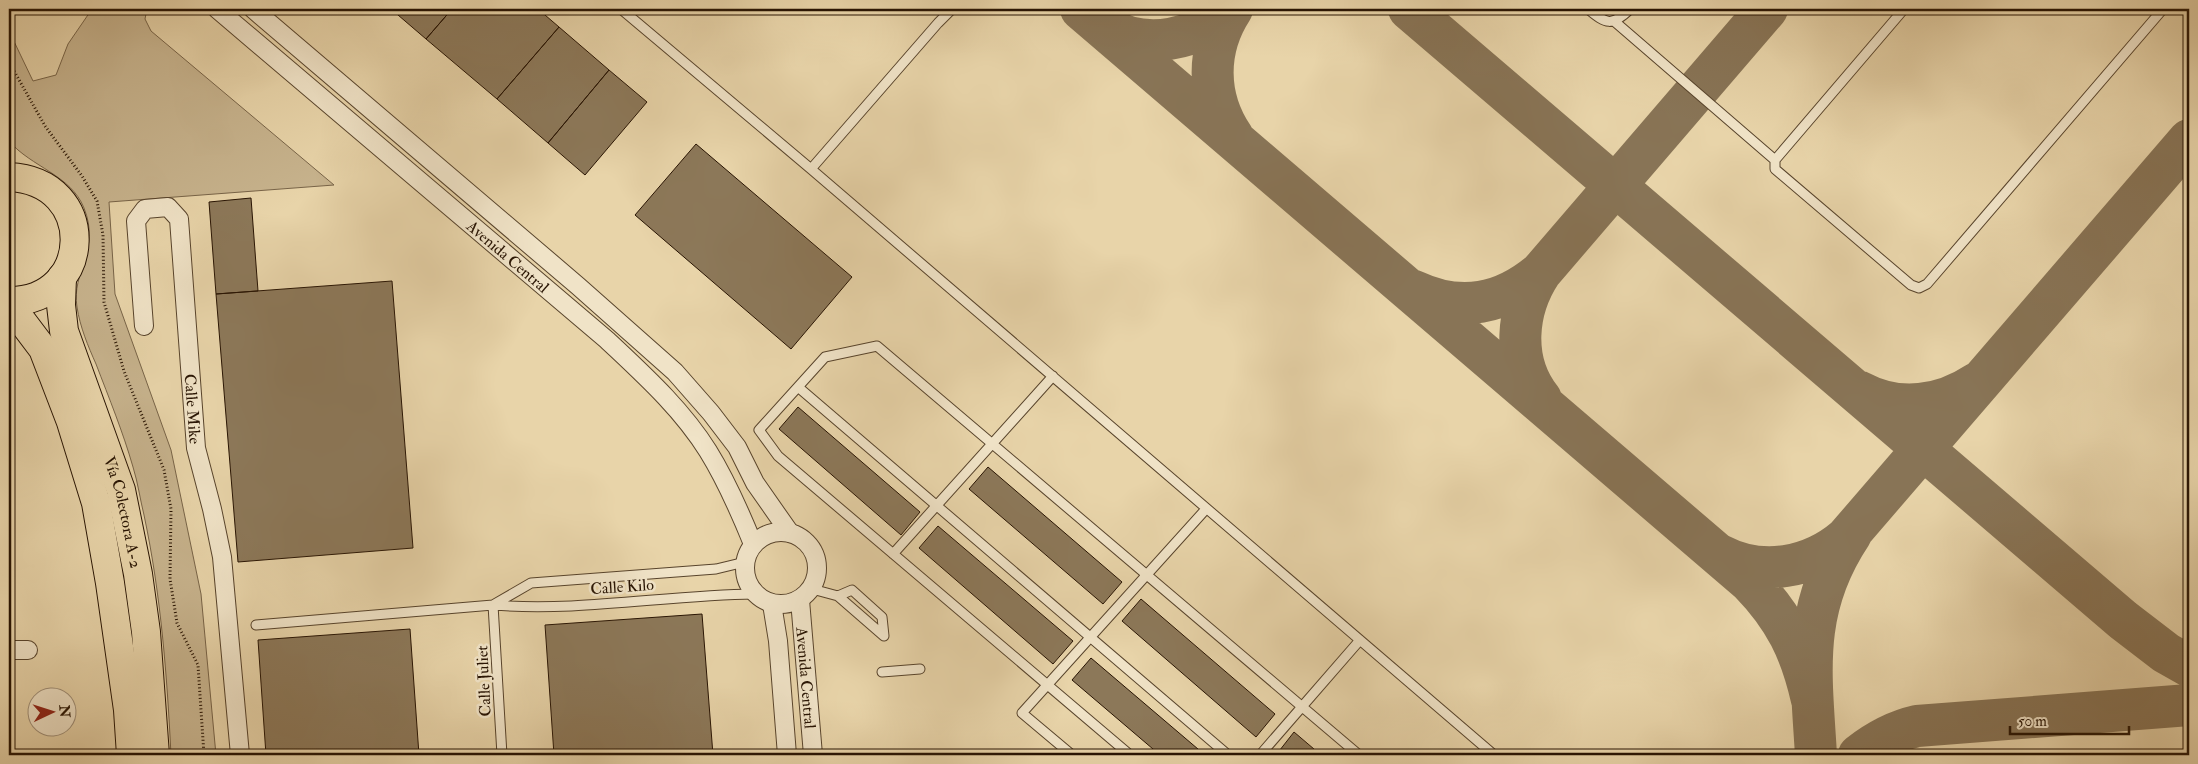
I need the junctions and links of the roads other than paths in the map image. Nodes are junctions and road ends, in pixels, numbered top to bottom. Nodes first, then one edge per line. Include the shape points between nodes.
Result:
1 (217, 9) edge
2 (253, 9) edge
3 (621, 9) edge
4 (952, 9) edge
5 (1588, 9) edge
6 (1630, 9) edge
7 (1904, 9) edge
8 (2163, 9) edge
9 (1614, 21) junction
10 (1775, 160) junction
11 (811, 169) junction
12 (14, 173) edge
13 (62, 277) junction
14 (9, 302) edge
15 (144, 326) dead end
16 (1053, 376) junction
17 (798, 387) junction
18 (994, 445) junction
19 (937, 506) junction
20 (1206, 509) junction
21 (790, 532) junction
22 (753, 544) junction
23 (893, 554) junction
24 (745, 562) junction
25 (1146, 575) junction
26 (754, 594) junction
27 (806, 594) junction
28 (838, 596) junction
29 (772, 604) junction
30 (493, 605) junction
31 (256, 625) dead end
32 (1090, 637) junction
33 (1360, 640) junction
34 (9, 650) edge
35 (28, 650) dead end
36 (920, 669) dead end
37 (882, 672) dead end
38 (1047, 685) junction
39 (1302, 707) junction
40 (131, 755) edge
41 (155, 755) edge
42 (240, 755) edge
43 (502, 755) edge
44 (787, 755) edge
45 (813, 755) edge
46 (1072, 755) edge
47 (1130, 755) edge
48 (1228, 755) edge
49 (1260, 755) edge
50 (1358, 755) edge
51 (1494, 755) edge

1 - 22 street, Avenida Central via 600,334 666,397 708,451 737,505
2 - 21 street, Avenida Central via 675,372 737,447 755,483
3 - 11 lane
4 - 11 lane
5 - 9 lane via 1604,22
6 - 9 lane
7 - 10 lane
8 - 10 lane via 1922,287 1911,285 1783,176 1775,169
9 - 10 lane
11 - 16 lane
12 - 13 main road via 39,182 52,191 71,216 74,248
13 - 14 main road via 38,296
13 - 41 main road, Vía Colectora A-2 via 64,331 122,490 146,632
14 - 40 main road via 44,350 96,503 128,710
15 - 42 street, Calle Mike via 136,221 145,209 168,207 179,219 196,448 222,557
16 - 18 lane
16 - 20 lane
17 - 18 lane via 825,357 877,346
17 - 19 lane
17 - 23 lane via 759,430 778,456
18 - 19 lane
18 - 25 lane
19 - 23 lane
19 - 32 lane
20 - 25 lane
20 - 33 lane
21 - 22 street via 765,535
21 - 27 street via 804,539 817,561 818,573
22 - 24 street
23 - 38 lane
24 - 26 street via 746,578
24 - 30 lane, Calle Kilo via 723,568 531,583
25 - 32 lane
25 - 39 lane
26 - 29 street
26 - 30 lane, Calle Kilo via 534,608
27 - 28 lane
27 - 29 street via 784,605
27 - 45 street, Avenida Central
28 - 28 lane via 884,636 882,617 852,590
29 - 44 street, Avenida Central
30 - 31 lane, Calle Kilo
30 - 43 lane, Calle Juliet
32 - 38 lane
32 - 48 lane
33 - 39 lane
33 - 51 lane
34 - 35 street
36 - 37 lane
38 - 46 lane via 1022,713
38 - 47 lane
39 - 49 lane
39 - 50 lane

